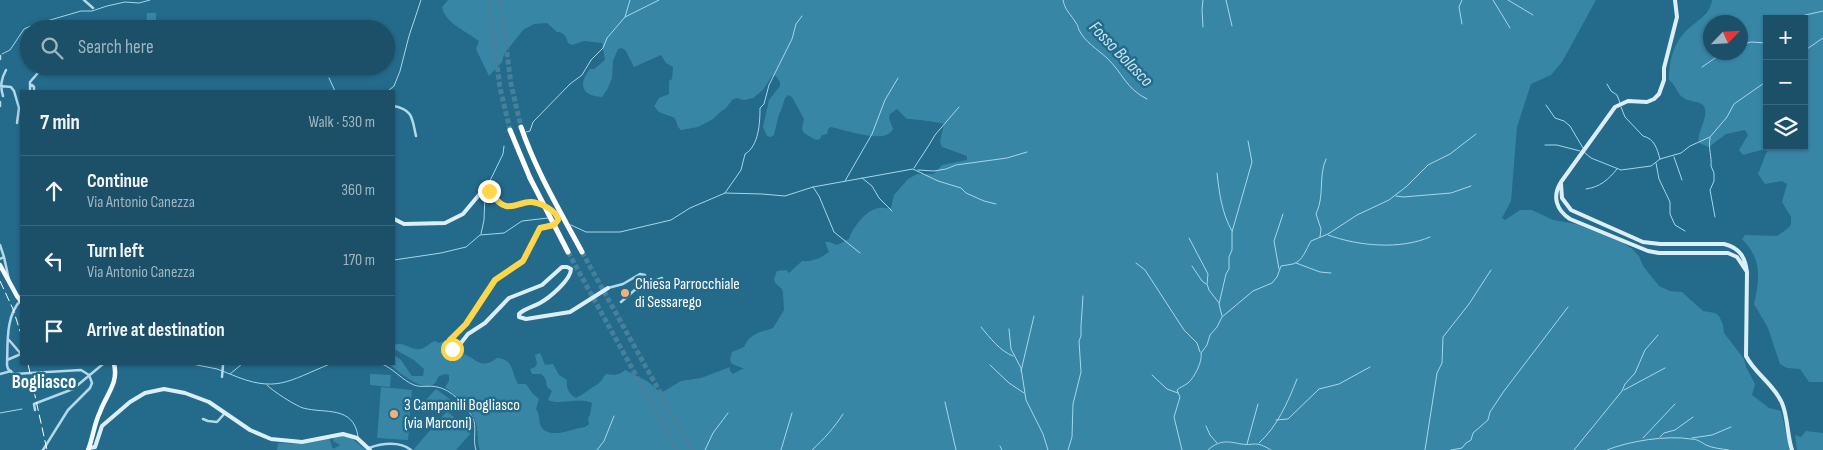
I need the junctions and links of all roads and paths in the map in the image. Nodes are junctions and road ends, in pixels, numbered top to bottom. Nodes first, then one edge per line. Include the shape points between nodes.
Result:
1 (84, 0) edge
2 (1675, 0) edge
3 (93, 8) dead end
4 (6, 70) dead end
5 (36, 75) edge
6 (1, 85) edge
7 (32, 90) edge
8 (3, 96) dead end
9 (395, 106) edge
10 (20, 108) edge
11 (17, 123) dead end
12 (521, 127) tunnel mouth
13 (510, 130) tunnel mouth
14 (416, 136) dead end
15 (1563, 180) junction
16 (395, 219) edge
17 (0, 245) edge
18 (568, 252) tunnel mouth
19 (582, 252) tunnel mouth
20 (2, 258) edge
21 (0, 265) edge
22 (1747, 272) junction
23 (662, 278) dead end
24 (10, 284) junction
25 (608, 288) joint
26 (635, 289) junction
27 (20, 299) edge
28 (20, 302) edge
29 (621, 302) dead end
30 (9, 340) junction
31 (20, 353) edge
32 (20, 354) edge
33 (7, 360) junction
34 (101, 365) edge
35 (114, 365) edge
36 (223, 365) edge
37 (11, 371) junction
38 (0, 374) edge
39 (222, 375) dead end
40 (90, 376) junction
41 (35, 410) dead end
42 (226, 412) junction
43 (203, 419) dead end
44 (88, 449) edge
45 (369, 449) edge
46 (43, 450) edge
47 (411, 450) edge
48 (1792, 450) edge

1 - 3 street
2 - 15 street via 1677,17 1659,94 1646,102 1628,101 1615,107
4 - 6 street
5 - 7 street via 30,82
6 - 8 street
6 - 10 street via 11,87
9 - 14 street via 412,116
10 - 11 street
12 - 19 highway via 541,176
13 - 18 highway, bridge via 530,178
15 - 22 street via 1562,198 1577,213 1649,244 1732,246 1741,253
15 - 22 street via 1557,190 1556,202 1570,219 1648,251 1728,252 1737,257
16 - 25 street via 404,224 445,223 463,214 483,190 489,191 504,206 531,202 558,217 556,223 540,228 523,261 495,280 466,324 450,340 453,349 509,298 542,285 562,268 571,269 567,279 548,298 522,310 519,317 526,319 570,312
17 - 20 street
20 - 24 street
21 - 24 main road
22 - 48 street via 1746,356 1783,404
23 - 26 street
24 - 27 main road
25 - 26 street via 644,274 646,280
26 - 29 street
28 - 30 street via 10,321
30 - 31 street
30 - 33 street
32 - 33 street
33 - 37 street
34 - 40 street
35 - 44 main road via 114,383
36 - 39 street
37 - 38 street
37 - 40 street via 25,374 81,370
40 - 41 street via 73,389 33,403
40 - 46 street via 90,388 68,410
42 - 43 street via 217,422
42 - 44 street via 185,392 152,390 130,402 102,426 95,447
42 - 45 street via 250,430 271,439 302,442 343,434 356,438
45 - 47 street via 388,444 406,446

